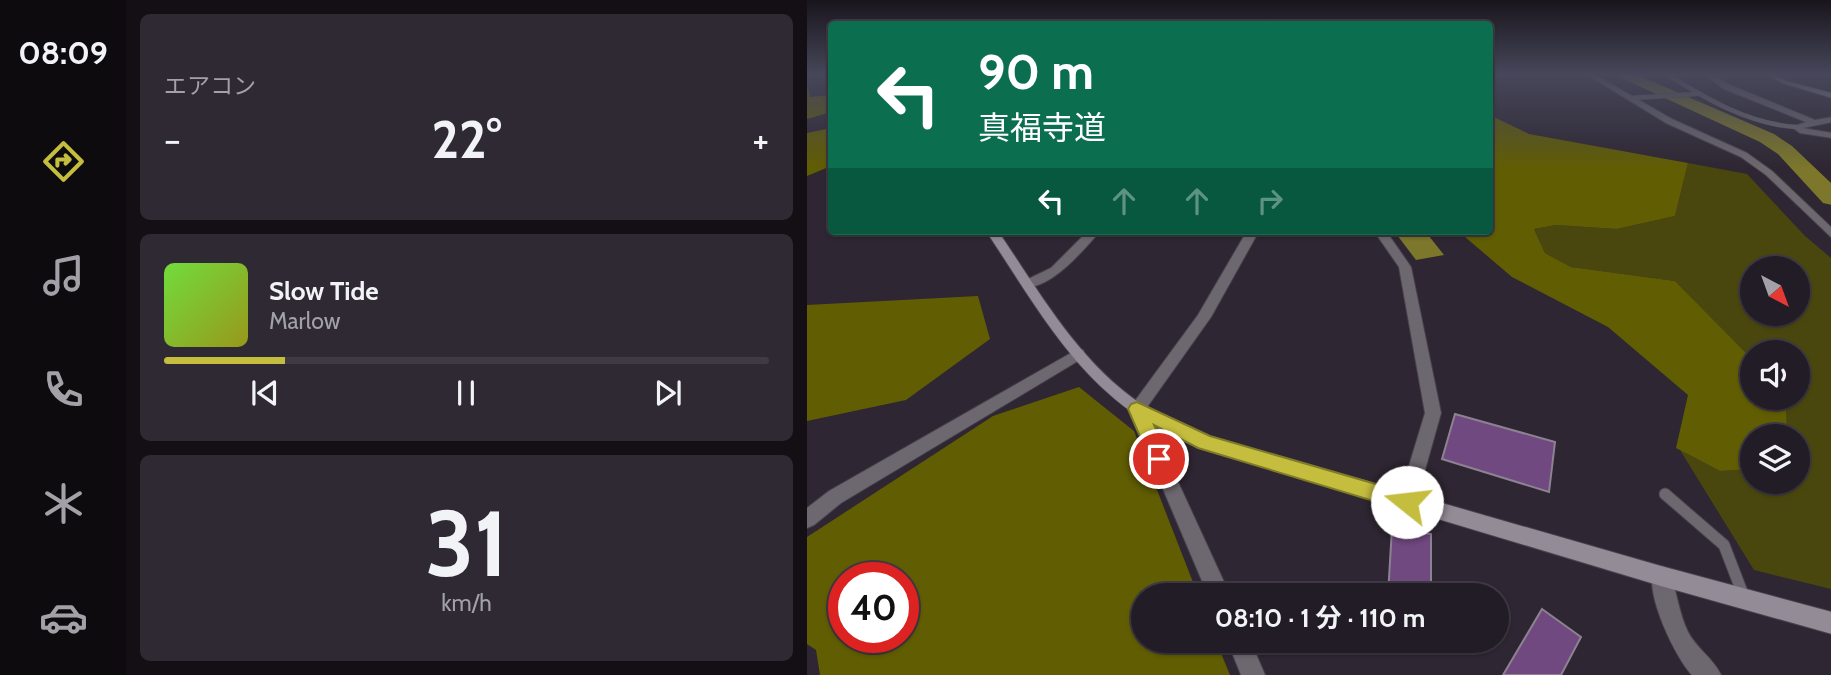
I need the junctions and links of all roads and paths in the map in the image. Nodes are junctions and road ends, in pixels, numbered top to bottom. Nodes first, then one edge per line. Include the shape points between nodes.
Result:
1 (1643, 106) edge
2 (1724, 106) edge
3 (1772, 106) edge
4 (1831, 119) edge
5 (1814, 123) junction
6 (1796, 127) junction
7 (1831, 136) edge
8 (995, 235) edge
9 (1090, 235) edge
10 (1251, 235) edge
11 (1383, 235) edge
12 (1831, 235) edge
13 (1028, 284) junction
14 (1078, 354) junction
15 (1137, 409) junction
16 (1665, 494) dead end
17 (1407, 502) junction
18 (807, 519) edge
19 (1661, 576) junction
20 (1214, 583) edge
21 (1744, 597) junction
22 (1831, 623) edge
23 (1244, 653) edge
24 (1253, 675) edge
25 (1709, 675) edge

1 - 12 street via 1744,155 1769,173
2 - 6 lane via 1786,128
3 - 5 street
4 - 5 street
5 - 6 street
6 - 7 street
8 - 13 street
9 - 13 street via 1055,271
10 - 15 street via 1204,317
11 - 17 street via 1405,267 1433,413
13 - 14 street
14 - 15 street
14 - 18 street via 835,497
15 - 17 street via 1205,442
15 - 20 street
16 - 21 lane via 1724,545
17 - 19 street
19 - 21 street
19 - 25 street via 1673,630
21 - 22 street
23 - 24 street

